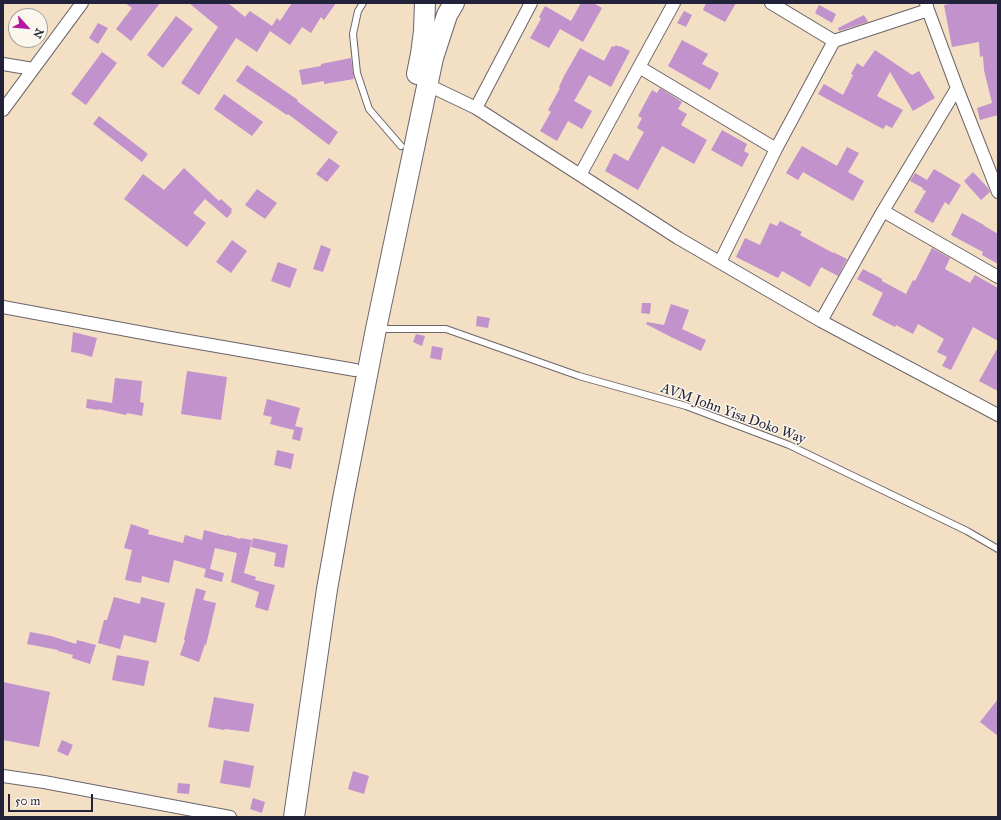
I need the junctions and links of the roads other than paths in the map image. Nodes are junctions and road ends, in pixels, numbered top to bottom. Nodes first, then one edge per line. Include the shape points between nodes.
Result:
1 (82, 3) edge
2 (363, 3) edge
3 (425, 3) edge
4 (454, 3) edge
5 (531, 3) edge
6 (674, 3) edge
7 (771, 3) edge
8 (927, 7) edge
9 (834, 41) junction
10 (3, 64) edge
11 (639, 67) junction
12 (33, 69) junction
13 (428, 85) junction
14 (957, 88) junction
15 (476, 108) junction
16 (3, 110) edge
17 (401, 146) junction
18 (776, 149) junction
19 (580, 175) junction
20 (998, 192) edge
21 (883, 211) junction
22 (720, 262) junction
23 (998, 278) edge
24 (3, 307) edge
25 (821, 321) junction
26 (376, 329) junction
27 (355, 370) junction
28 (998, 415) edge
29 (998, 549) edge
30 (3, 776) edge
31 (230, 817) edge
32 (282, 817) edge
33 (294, 817) edge

1 - 12 street
2 - 17 lane via 358,11 354,34 357,73 369,109
3 - 17 highway via 421,54
4 - 13 highway via 447,15 433,58
5 - 15 street
6 - 11 street
7 - 9 street
8 - 9 street
8 - 14 street
9 - 18 street
10 - 12 street
11 - 18 street
11 - 19 street
12 - 16 street
13 - 15 street
13 - 26 highway
14 - 20 street
14 - 21 street
15 - 19 street
17 - 27 highway
18 - 22 street
19 - 22 street
21 - 23 street
21 - 25 street
22 - 25 street
24 - 27 street
25 - 28 street
26 - 29 lane, AVM John Yisa Doko Way via 446,329 579,376 686,406 789,445 967,531
26 - 33 highway via 327,590
27 - 32 highway via 304,660
30 - 31 street

